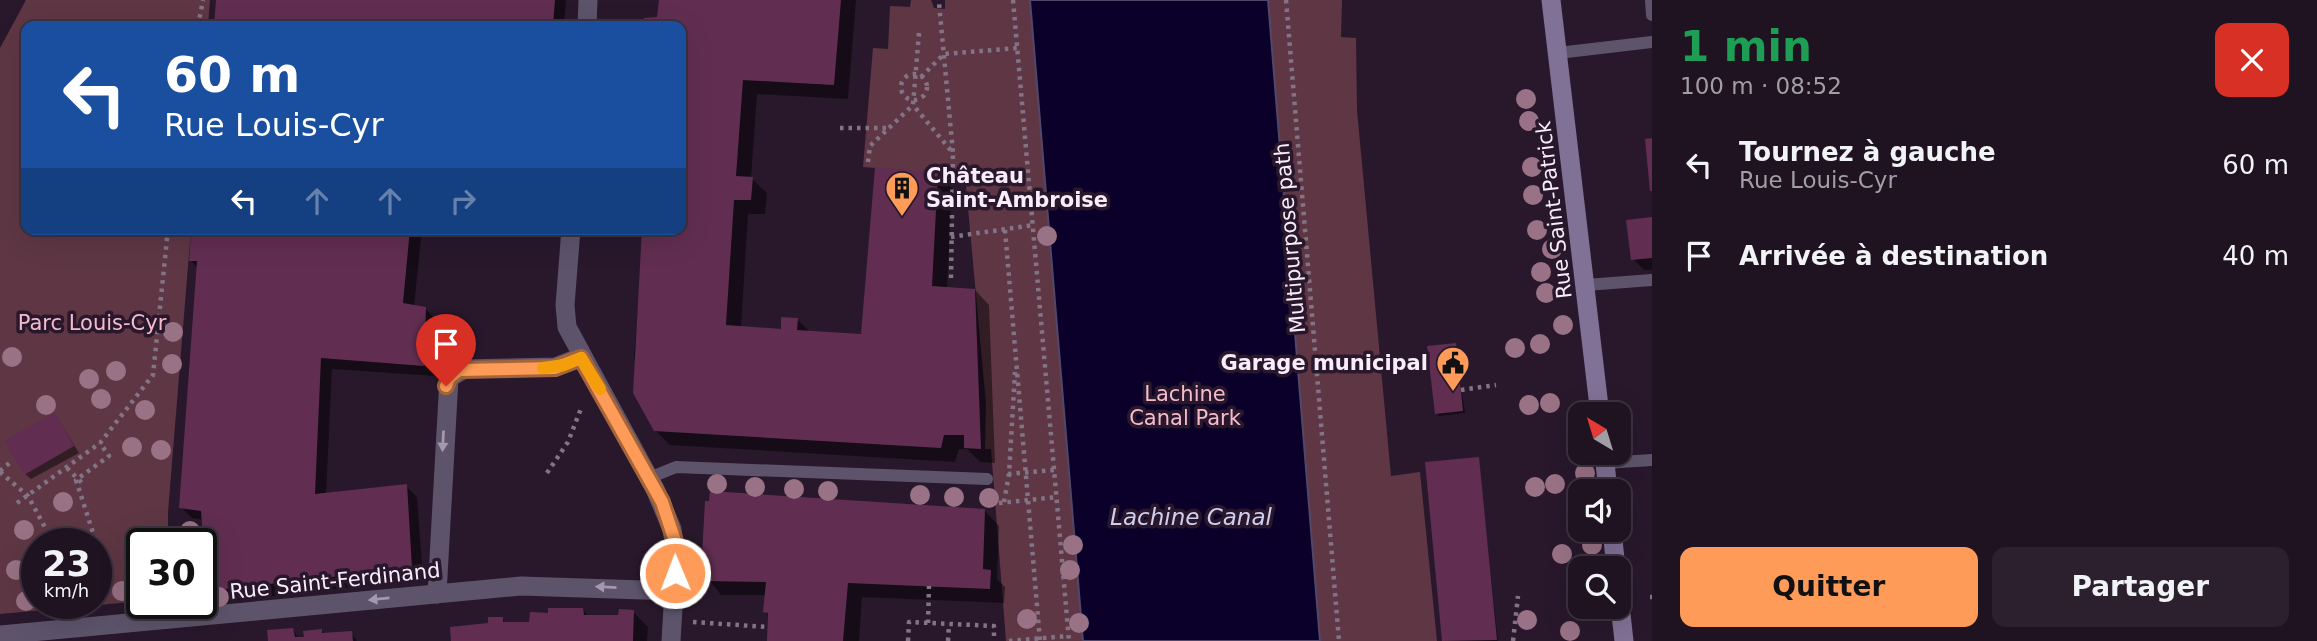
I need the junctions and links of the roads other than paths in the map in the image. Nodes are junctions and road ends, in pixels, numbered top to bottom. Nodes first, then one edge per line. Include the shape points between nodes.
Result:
1 (588, 0) edge
2 (1551, 0) edge
3 (1651, 0) edge
4 (1652, 15) edge
5 (587, 21) edge
6 (1652, 42) edge
7 (1558, 53) junction
8 (571, 235) edge
9 (1652, 280) edge
10 (1586, 285) junction
11 (581, 358) junction
12 (1599, 402) edge
13 (1631, 459) edge
14 (1652, 460) edge
15 (649, 478) junction
16 (986, 479) dead end
17 (674, 591) junction
18 (437, 594) junction
19 (1621, 619) edge
20 (118, 633) edge
21 (0, 635) edge
22 (671, 641) edge
23 (1623, 641) edge

1 - 5 street
2 - 7 main road, Rue Saint-Patrick
3 - 4 lane
6 - 7 lane
7 - 10 main road, Rue Saint-Patrick
8 - 11 street via 566,316
9 - 10 lane
10 - 12 main road, Rue Saint-Patrick
11 - 15 street
11 -> 18 street via 555,368 464,369 449,378
13 - 14 lane
15 - 16 lane via 677,467
15 - 17 street via 673,529
17 -> 18 street, Rue Saint-Ferdinand via 542,585
17 - 22 street
18 -> 20 street, Rue Saint-Ferdinand
19 - 23 main road
20 - 21 street, Rue Saint-Ferdinand

